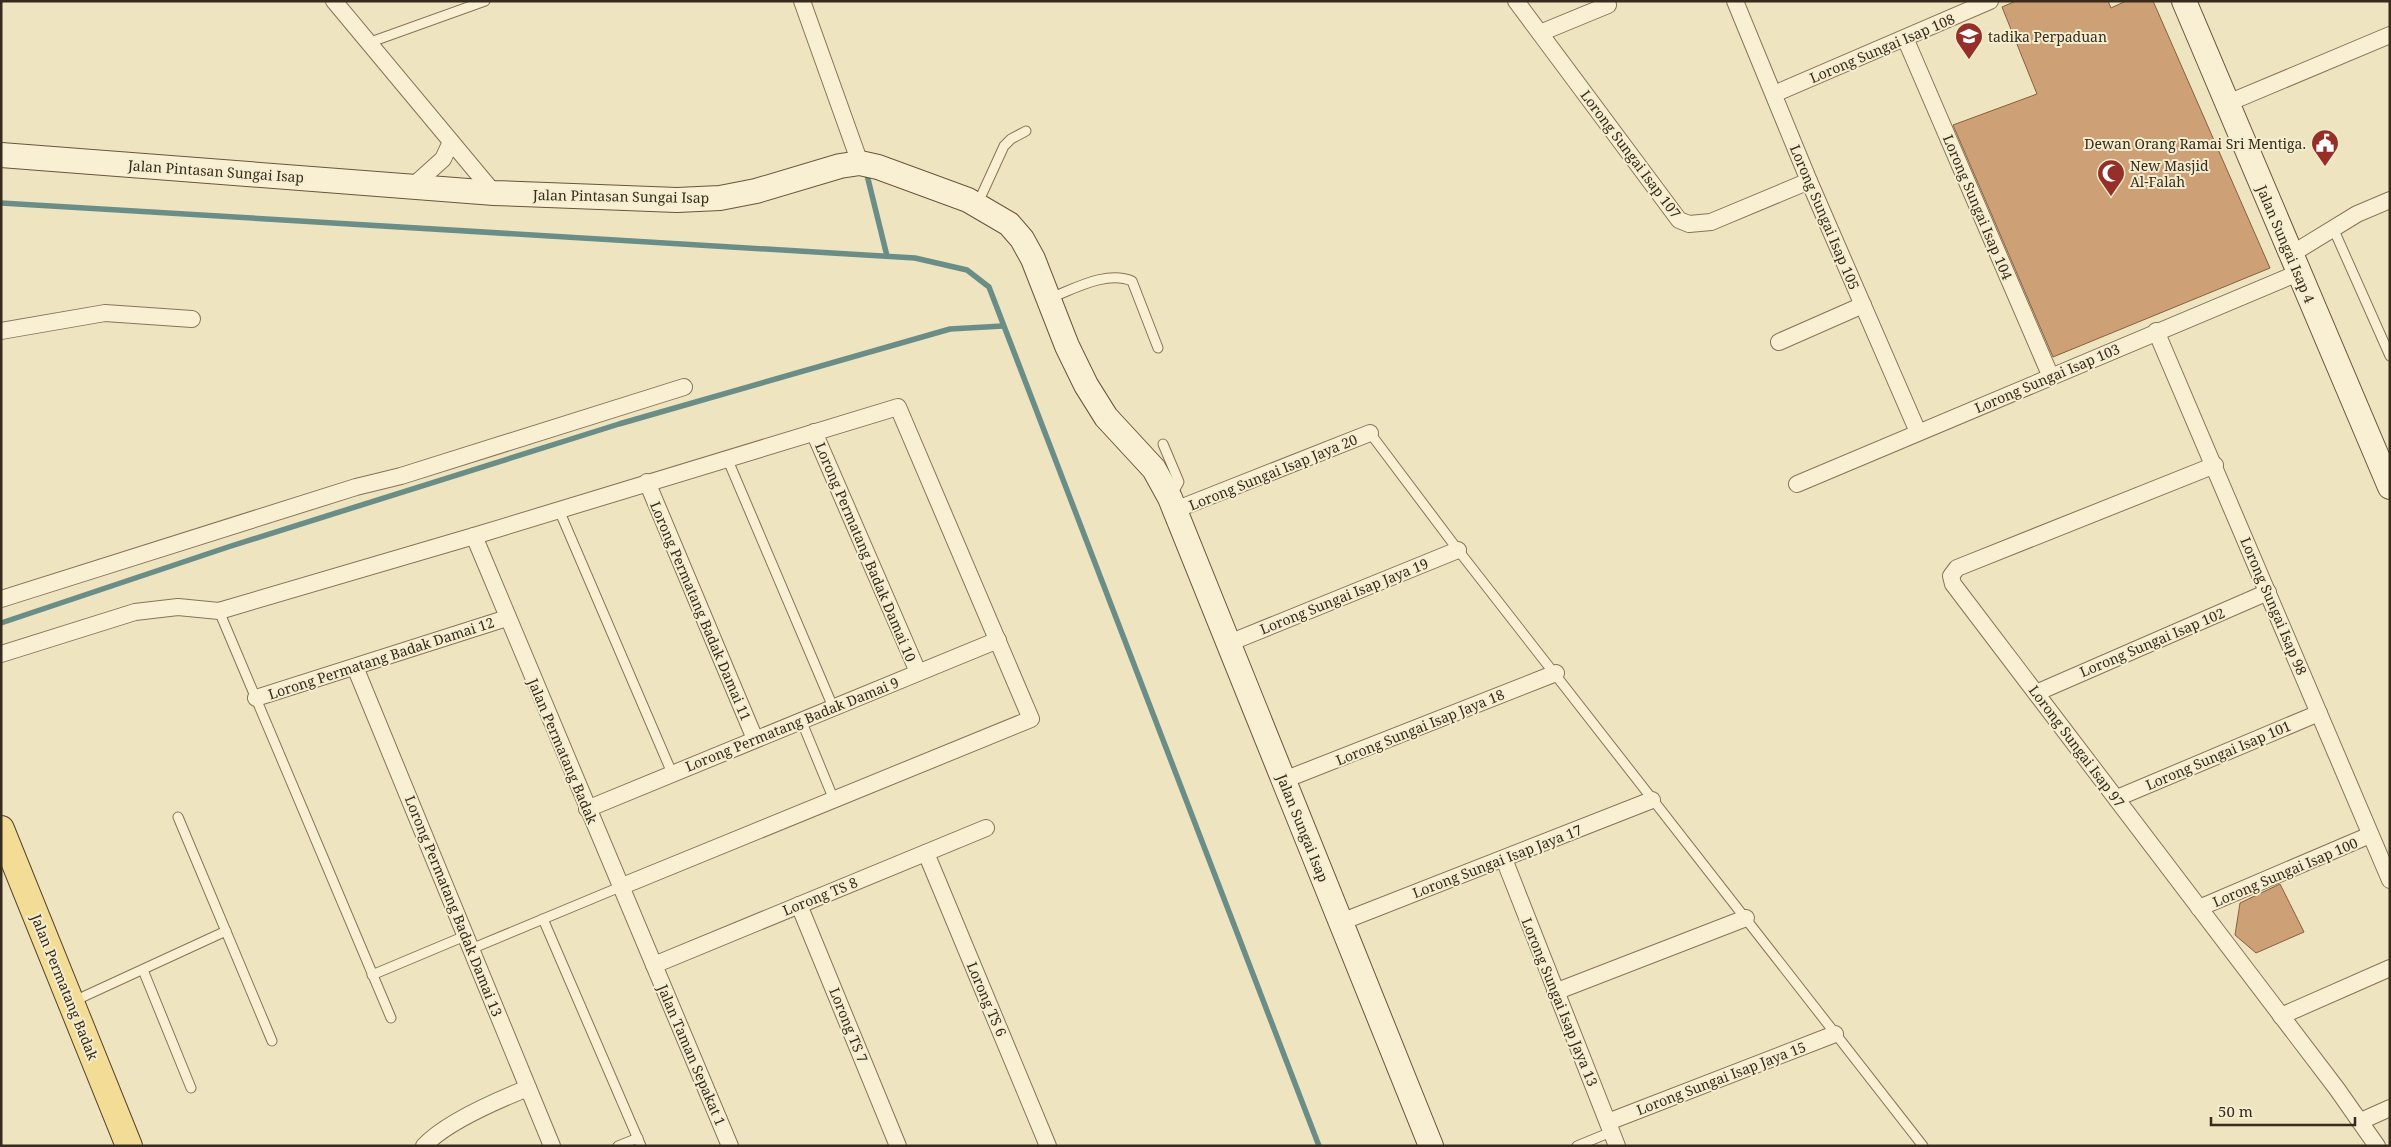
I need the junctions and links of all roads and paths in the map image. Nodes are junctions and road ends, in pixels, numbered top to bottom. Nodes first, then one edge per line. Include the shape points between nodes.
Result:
1 (334, 1) edge
2 (485, 1) edge
3 (802, 1) edge
4 (1516, 1) edge
5 (1735, 1) edge
6 (1990, 1) edge
7 (2184, 1) edge
8 (1608, 5) dead end
9 (1540, 33) junction
10 (2390, 35) edge
11 (1904, 38) junction
12 (368, 43) junction
13 (1774, 94) junction
14 (2228, 103) junction
15 (1026, 131) dead end
16 (451, 142) junction
17 (1, 156) edge
18 (860, 163) junction
19 (1809, 181) junction
20 (413, 186) junction
21 (494, 193) junction
22 (2390, 200) edge
23 (977, 205) junction
24 (2333, 228) junction
25 (2294, 264) junction
26 (1048, 298) junction
27 (1863, 305) junction
28 (192, 319) dead end
29 (1, 331) edge
30 (2156, 331) junction
31 (1780, 342) dead end
32 (1158, 348) dead end
33 (2390, 356) edge
34 (2051, 377) junction
35 (684, 387) dead end
36 (814, 432) junction
37 (1918, 432) junction
38 (1370, 433) joint
39 (1163, 444) dead end
40 (2382, 447) edge
41 (727, 458) junction
42 (2215, 465) junction
43 (646, 482) junction
44 (1797, 484) dead end
45 (2390, 487) edge
46 (1173, 504) junction
47 (558, 510) junction
48 (474, 536) junction
49 (1458, 550) junction
50 (2268, 592) junction
51 (1, 599) edge
52 (219, 611) junction
53 (507, 618) junction
54 (998, 640) junction
55 (1229, 643) junction
56 (1, 654) edge
57 (355, 667) junction
58 (918, 672) junction
59 (1556, 673) junction
60 (2036, 692) junction
61 (256, 698) junction
62 (833, 707) junction
63 (2318, 713) junction
64 (801, 720) junction
65 (755, 739) junction
66 (672, 773) junction
67 (1284, 780) junction
68 (2117, 798) junction
69 (834, 800) junction
70 (1652, 800) junction
71 (587, 809) junction
72 (178, 817) dead end
73 (986, 828) dead end
74 (1, 829) edge
75 (2370, 835) junction
76 (926, 853) junction
77 (1504, 859) junction
78 (2390, 880) edge
79 (620, 886) junction
80 (799, 905) junction
81 (2199, 908) junction
82 (1746, 918) junction
83 (542, 919) junction
84 (1341, 922) junction
85 (226, 931) junction
86 (468, 942) junction
87 (654, 965) junction
88 (2390, 968) edge
89 (143, 970) junction
90 (372, 975) junction
91 (1555, 992) junction
92 (71, 1003) junction
93 (2282, 1016) junction
94 (391, 1018) dead end
95 (1835, 1034) junction
96 (272, 1041) dead end
97 (191, 1088) dead end
98 (528, 1088) junction
99 (2390, 1108) edge
100 (2361, 1121) junction
101 (1612, 1133) edge
102 (639, 1142) edge
103 (551, 1145) edge
104 (129, 1146) edge
105 (424, 1146) edge
106 (618, 1146) edge
107 (730, 1146) edge
108 (898, 1146) edge
109 (1048, 1146) edge
110 (1431, 1146) edge
111 (1577, 1146) edge
112 (1923, 1146) edge
113 (2377, 1146) edge

1 - 12 street
2 - 12 lane
3 - 18 street
4 - 9 street, Lorong Sungai Isap 107
5 - 13 street, Lorong Sungai Isap 105
6 - 11 street, Lorong Sungai Isap 108
7 - 14 street, Jalan Sungai Isap 4
8 - 9 street
9 - 19 street, Lorong Sungai Isap 107 via 1679,220 1689,224 1711,222
10 - 14 street
11 - 13 street, Lorong Sungai Isap 108
11 - 34 street, Lorong Sungai Isap 104
12 - 16 street
13 - 19 street, Lorong Sungai Isap 105
14 - 25 street, Jalan Sungai Isap 4
15 - 23 lane via 1004,146
16 - 20 street via 443,159
16 - 21 street
17 - 20 street, Jalan Pintasan Sungai Isap
18 - 21 street, Jalan Pintasan Sungai Isap via 720,198 677,200
18 - 23 street, Jalan Pintasan Sungai Isap
19 - 27 street, Lorong Sungai Isap 105
20 - 21 street, Jalan Pintasan Sungai Isap
22 - 24 street, Lorong Sungai Isap 103
23 - 26 street, Jalan Pintasan Sungai Isap via 1009,224 1022,239
24 - 25 street, Lorong Sungai Isap 103
24 - 33 lane
25 - 30 street, Lorong Sungai Isap 103
25 - 40 street, Jalan Sungai Isap 4
26 - 32 lane via 1109,278 1122,277 1132,281
26 - 46 street, Jalan Pintasan Sungai Isap via 1091,393 1106,417 1154,469
27 - 31 street
27 - 37 street, Lorong Sungai Isap 105
28 - 29 street via 105,313
30 - 34 street, Lorong Sungai Isap 103
30 - 42 street, Lorong Sungai Isap 98
34 - 37 street, Lorong Sungai Isap 103
35 - 51 street
36 - 41 street
36 - 54 street via 898,406
36 - 58 street, Lorong Permatang Badak Damai 10
37 - 44 street, Lorong Sungai Isap 103
38 - 46 street, Lorong Sungai Isap Jaya 20
38 - 49 lane
39 - 46 lane via 1179,482
40 - 45 street, Jalan Sungai Isap 4
41 - 43 street
41 - 62 lane
42 - 50 street, Lorong Sungai Isap 98
42 - 60 street, Lorong Sungai Isap 97 via 1957,568 1951,576 1953,584
43 - 47 street
43 - 65 street, Lorong Permatang Badak Damai 11
46 - 55 street, Jalan Sungai Isap
47 - 48 street
47 - 66 lane
48 - 52 street
48 - 53 street, Jalan Permatang Badak
49 - 55 street, Lorong Sungai Isap Jaya 19
49 - 59 lane
50 - 60 street, Lorong Sungai Isap 102
50 - 63 street, Lorong Sungai Isap 98
52 - 56 street via 178,606 135,612
52 - 61 lane
53 - 57 street, Lorong Permatang Badak Damai 12
53 - 71 street, Jalan Permatang Badak
54 - 58 street, Lorong Permatang Badak Damai 9
54 - 69 street via 1031,719
55 - 67 street, Jalan Sungai Isap
57 - 61 street, Lorong Permatang Badak Damai 12
57 - 86 street, Lorong Permatang Badak Damai 13
58 - 62 street, Lorong Permatang Badak Damai 9
59 - 67 street, Lorong Sungai Isap Jaya 18
59 - 70 lane
60 - 68 street, Lorong Sungai Isap 97
61 - 90 lane
62 - 64 street, Lorong Permatang Badak Damai 9
63 - 68 street, Lorong Sungai Isap 101
63 - 75 street, Lorong Sungai Isap 98
64 - 65 street, Lorong Permatang Badak Damai 9
64 - 69 lane
65 - 66 street, Lorong Permatang Badak Damai 9
66 - 71 street, Lorong Permatang Badak Damai 9
67 - 84 street, Jalan Sungai Isap
68 - 81 street, Lorong Sungai Isap 97
69 - 79 street
70 - 77 street, Lorong Sungai Isap Jaya 17
70 - 82 lane
71 - 79 street, Jalan Permatang Badak
72 - 85 lane
73 - 76 street, Lorong TS 8
74 - 92 main road, Jalan Permatang Badak
75 - 78 street, Lorong Sungai Isap 98
75 - 81 street, Lorong Sungai Isap 100
76 - 80 street, Lorong TS 8
76 - 109 street, Lorong TS 6
77 - 84 street, Lorong Sungai Isap Jaya 17
77 - 91 street, Lorong Sungai Isap Jaya 13
79 - 83 lane
79 - 87 street, Jalan Permatang Badak
80 - 87 street, Lorong TS 8
80 - 108 street, Lorong TS 7
81 - 93 street, Lorong Sungai Isap 97
82 - 91 street
82 - 95 lane
83 - 86 lane
83 - 102 lane
84 - 110 street, Jalan Sungai Isap
85 - 89 lane
85 - 96 lane
86 - 90 lane
86 - 98 street, Lorong Permatang Badak Damai 13
87 - 107 street, Jalan Taman Sepakat 1
88 - 93 street
89 - 92 lane
89 - 97 lane
90 - 94 lane
91 - 101 street, Lorong Sungai Isap Jaya 13
92 - 104 main road, Jalan Permatang Badak
93 - 100 street, Lorong Sungai Isap 97
95 - 101 street, Lorong Sungai Isap Jaya 15
95 - 112 lane
98 - 103 street, Lorong Permatang Badak Damai 13
98 - 105 street via 479,1110
99 - 100 street
100 - 113 street, Lorong Sungai Isap 97
101 - 111 lane
102 - 106 lane

